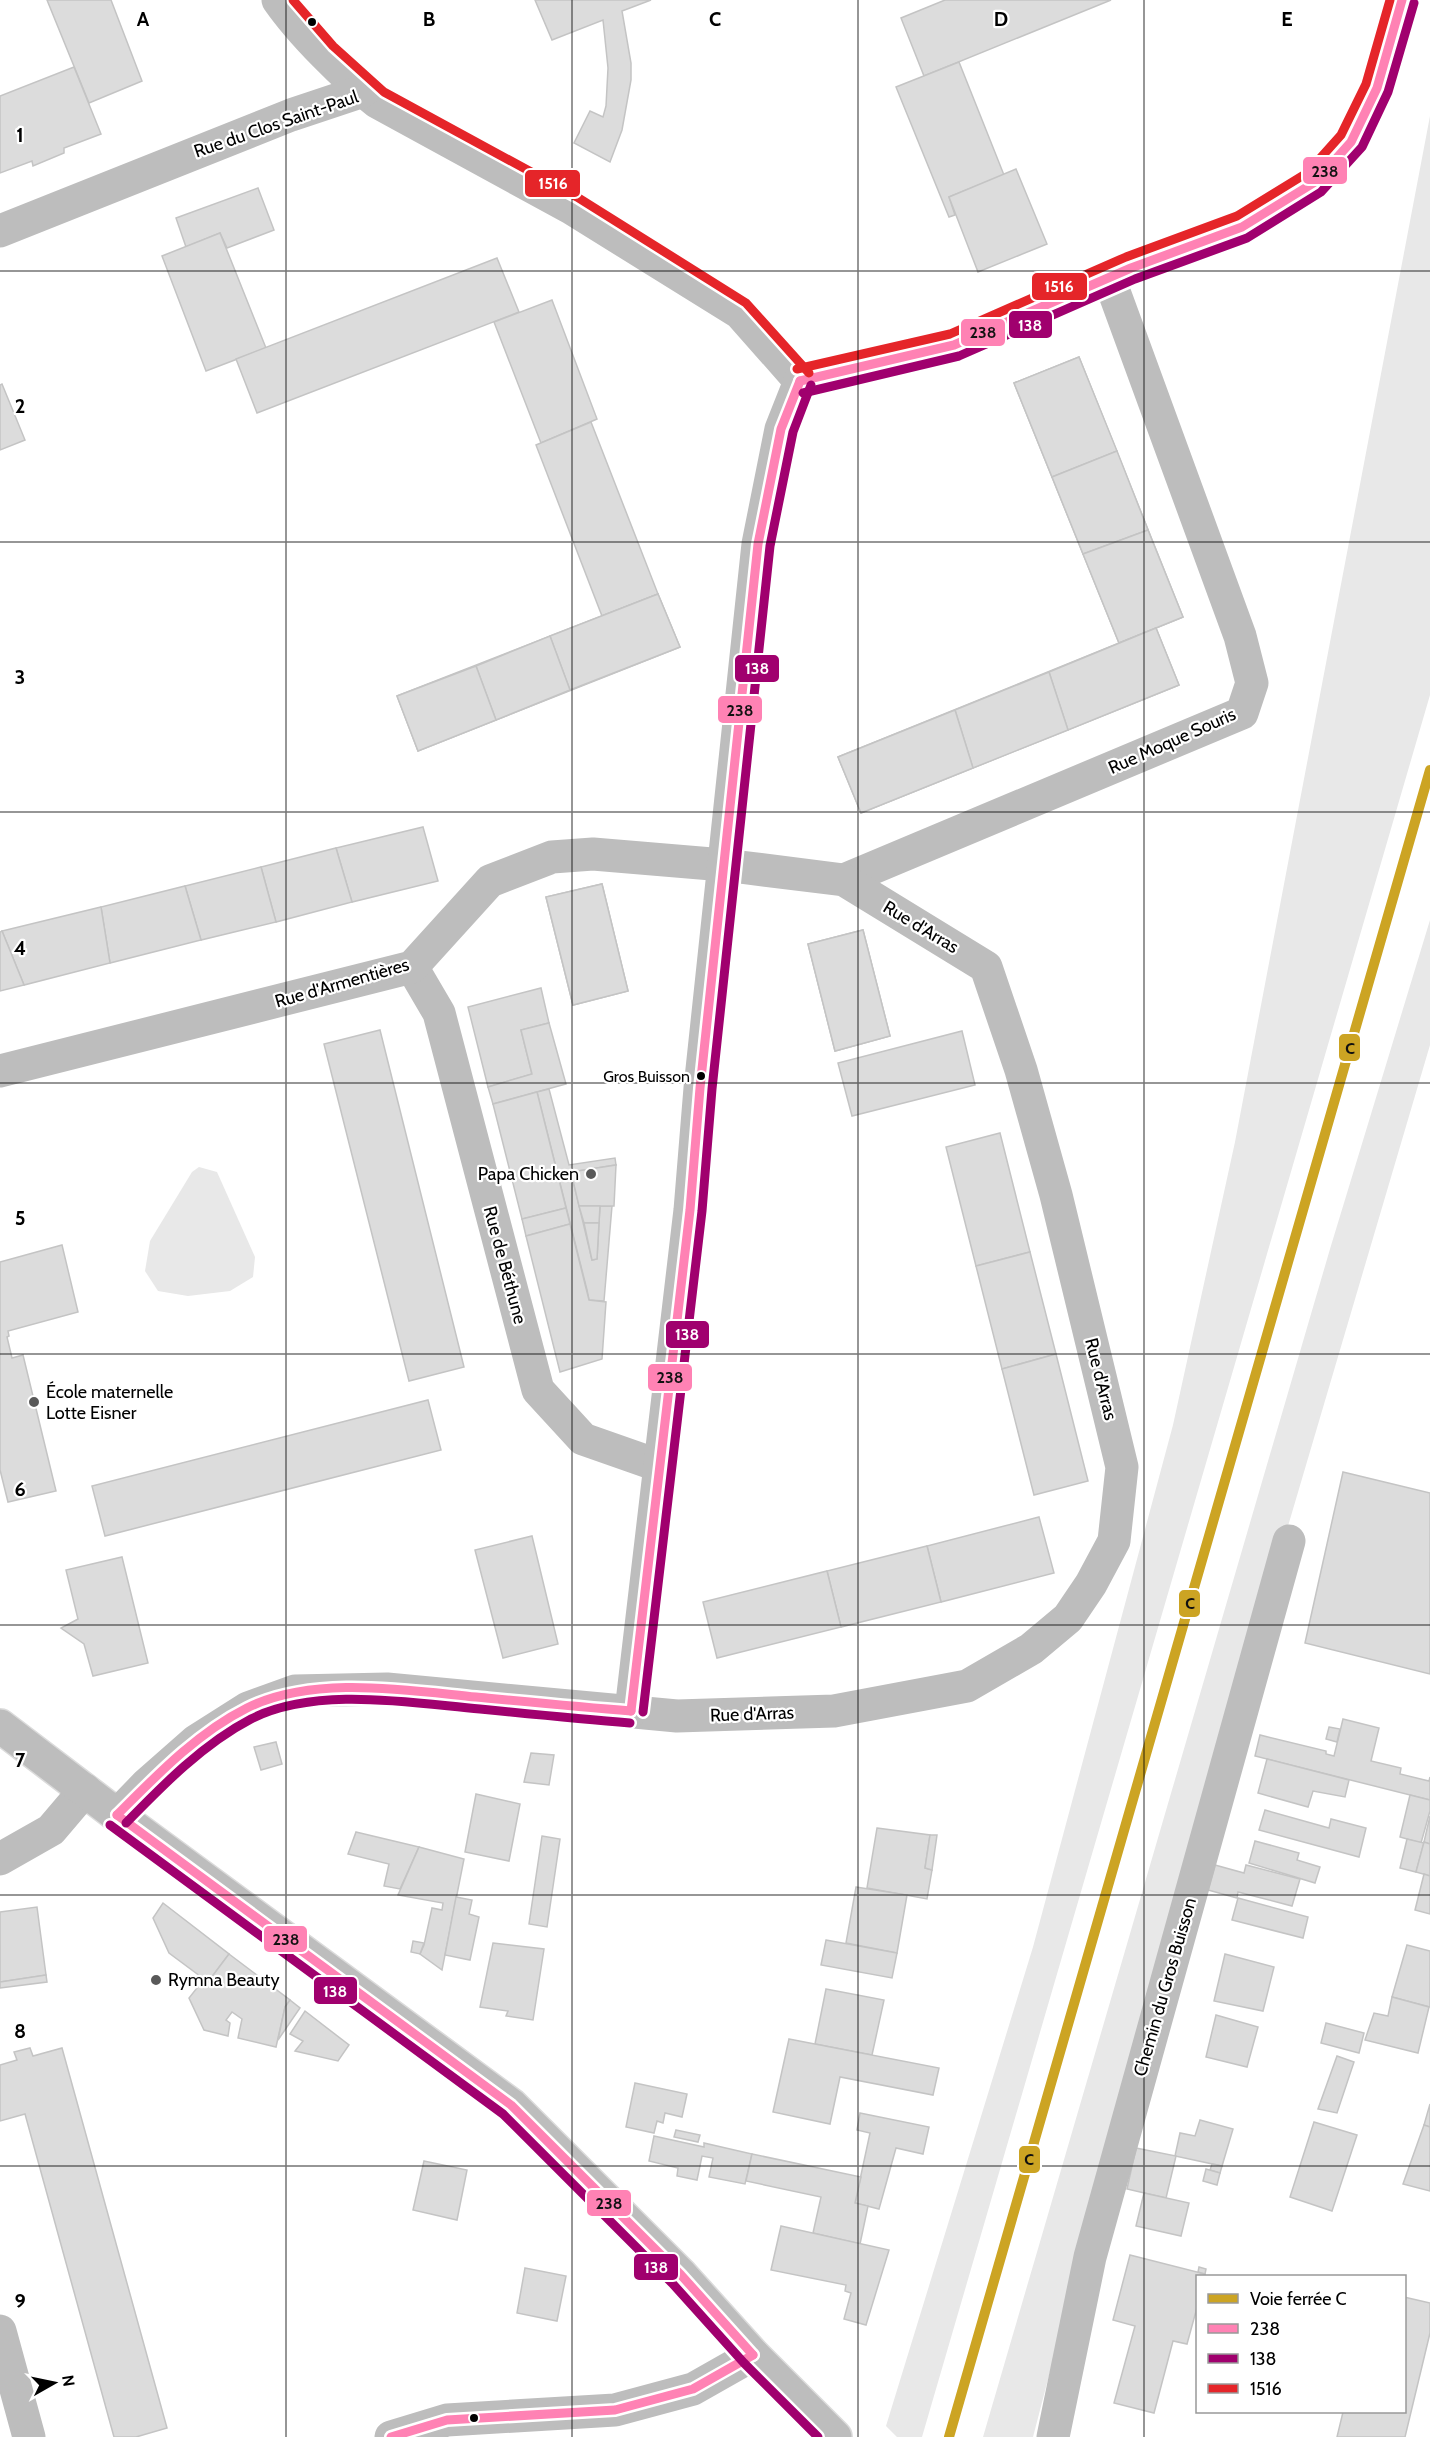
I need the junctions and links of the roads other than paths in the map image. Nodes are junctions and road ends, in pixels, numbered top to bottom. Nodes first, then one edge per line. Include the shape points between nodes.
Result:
1 (278, 0) edge
2 (1402, 0) edge
3 (363, 91) junction
4 (0, 231) edge
5 (1109, 278) junction
6 (800, 381) junction
7 (724, 865) junction
8 (844, 880) junction
9 (412, 967) junction
10 (0, 1071) edge
11 (660, 1466) junction
12 (1289, 1541) dead end
13 (631, 1711) junction
14 (0, 1726) edge
15 (84, 1790) junction
16 (117, 1815) junction
17 (0, 1859) edge
18 (0, 2331) edge
19 (753, 2355) junction
20 (446, 2428) edge
21 (29, 2437) edge
22 (391, 2437) edge
23 (835, 2437) edge
24 (1053, 2437) edge

1 - 3 street
2 - 5 street via 1377,88 1351,142 1315,182 1242,228
3 - 4 street, Rue du Clos Saint-Paul via 291,115
3 - 6 street, Rue du Clos Saint-Paul via 401,116 598,224 740,313
5 - 6 street via 954,345
5 - 8 street, Rue Moque Souris via 1240,636 1252,683 1242,713
6 - 7 street via 781,429 758,544
7 - 8 street, Rue d'Arras
7 - 9 street, Rue d'Armentières via 593,854 552,857 490,881
7 - 11 street
8 - 13 street, Rue d'Arras via 986,967 1021,1070 1056,1195 1122,1467 1114,1541 1068,1618 1031,1649 967,1686 834,1711 676,1716
9 - 10 street, Rue d'Armentières
9 - 11 street, Rue de Béthune via 439,1013 538,1390 583,1439
11 - 13 street
12 - 24 street, Chemin du Gros Buisson via 1090,2257
13 - 16 street, Rue d'Arras via 387,1689 295,1691 248,1708 196,1741
14 - 15 street
15 - 16 street
15 - 17 street via 51,1830
16 - 19 street via 511,2106 681,2275
18 - 21 street
19 - 20 street via 693,2389 615,2410
19 - 23 street
20 - 22 street

